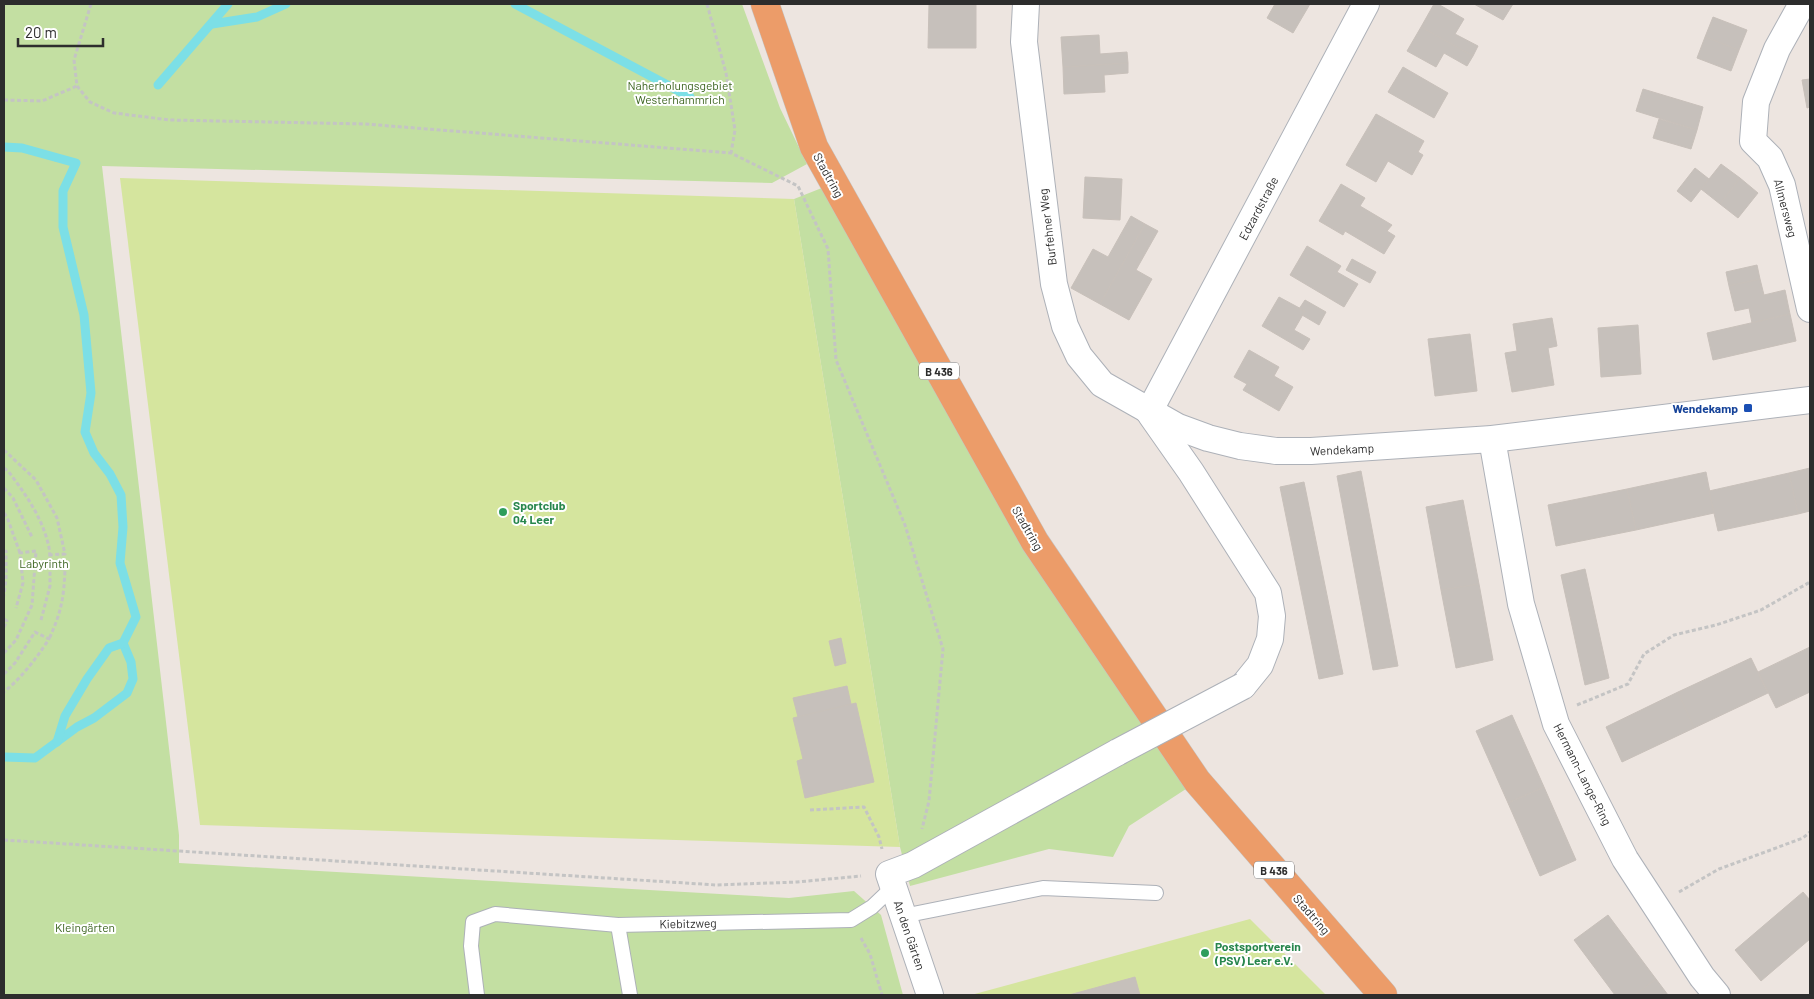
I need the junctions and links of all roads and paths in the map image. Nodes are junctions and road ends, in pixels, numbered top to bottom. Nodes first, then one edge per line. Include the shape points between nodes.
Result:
1 (91, 4) edge
2 (707, 4) edge
3 (765, 4) edge
4 (1026, 4) edge
5 (1366, 4) edge
6 (1802, 4) edge
7 (77, 86) junction
8 (4, 100) edge
9 (731, 153) junction
10 (1810, 309) edge
11 (1810, 400) edge
12 (1149, 412) junction
13 (1492, 439) junction
14 (4, 450) edge
15 (4, 468) edge
16 (4, 488) edge
17 (4, 513) edge
18 (32, 537) dead end
19 (4, 551) edge
20 (20, 553) junction
21 (49, 555) junction
22 (50, 567) junction
23 (1810, 582) edge
24 (4, 596) edge
25 (16, 608) dead end
26 (4, 619) edge
27 (42, 620) dead end
28 (4, 628) edge
29 (49, 640) junction
30 (4, 653) edge
31 (4, 674) edge
32 (4, 692) edge
33 (1554, 715) junction
34 (810, 810) dead end
35 (1810, 832) edge
36 (4, 840) edge
37 (913, 865) junction
38 (891, 881) junction
39 (1156, 893) dead end
40 (1655, 906) junction
41 (903, 916) junction
42 (852, 920) junction
43 (618, 925) junction
44 (477, 995) edge
45 (630, 995) edge
46 (882, 995) edge
47 (930, 995) edge
48 (1383, 995) edge
49 (1717, 995) edge

1 - 7 path via 74,60
2 - 9 path via 726,73 735,130
3 - 48 highway, Stadtring / B 436 via 814,147 1035,542 1197,781
4 - 12 street, Burfehner Weg via 1024,42 1054,284 1065,326 1079,356 1102,384
5 - 12 street, Edzardstraße
6 - 10 street, Allmersweg via 1777,50 1756,102 1753,141 1770,158 1782,185
7 - 8 path via 42,101
7 - 9 path via 90,102 114,113 170,120 365,124
9 - 37 path via 798,186 828,249 836,360 904,525 943,649 929,802
11 - 13 street, Wendekamp
12 - 13 street, Wendekamp via 1208,438 1276,451
12 - 37 street, bridge via 1268,593 1272,616 1270,639 1260,665 1243,686
13 - 33 street, Hermann-Lange-Ring via 1521,604
14 - 21 path via 36,480 57,518 65,554
15 - 21 path via 29,498 49,544
16 - 18 path via 13,498
17 - 20 path
19 - 24 path
20 - 25 path via 23,583
20 - 30 path via 36,551 32,605 16,640
21 - 22 path
22 - 27 path via 50,586
22 - 29 path via 66,569 64,597
23 - 33 path via 1762,610 1674,635 1644,654 1628,684
26 - 28 path via 7,621
29 - 31 path via 35,632
29 - 32 path via 23,674
33 - 40 street, Hermann-Lange-Ring via 1625,859
34 - 38 path via 864,808 879,837
35 - 40 path via 1803,838 1718,868
36 - 38 path via 718,885
37 - 38 street
38 - 41 street, An den Gärten
38 - 42 lane via 872,907
39 - 41 lane via 1043,888
40 - 49 street, Hermann-Lange-Ring
41 - 47 street, An den Gärten
42 - 43 lane, Kiebitzweg
42 - 46 path via 870,954
43 - 44 lane, Kiebitzweg via 495,914 474,922 471,946
43 - 45 lane

